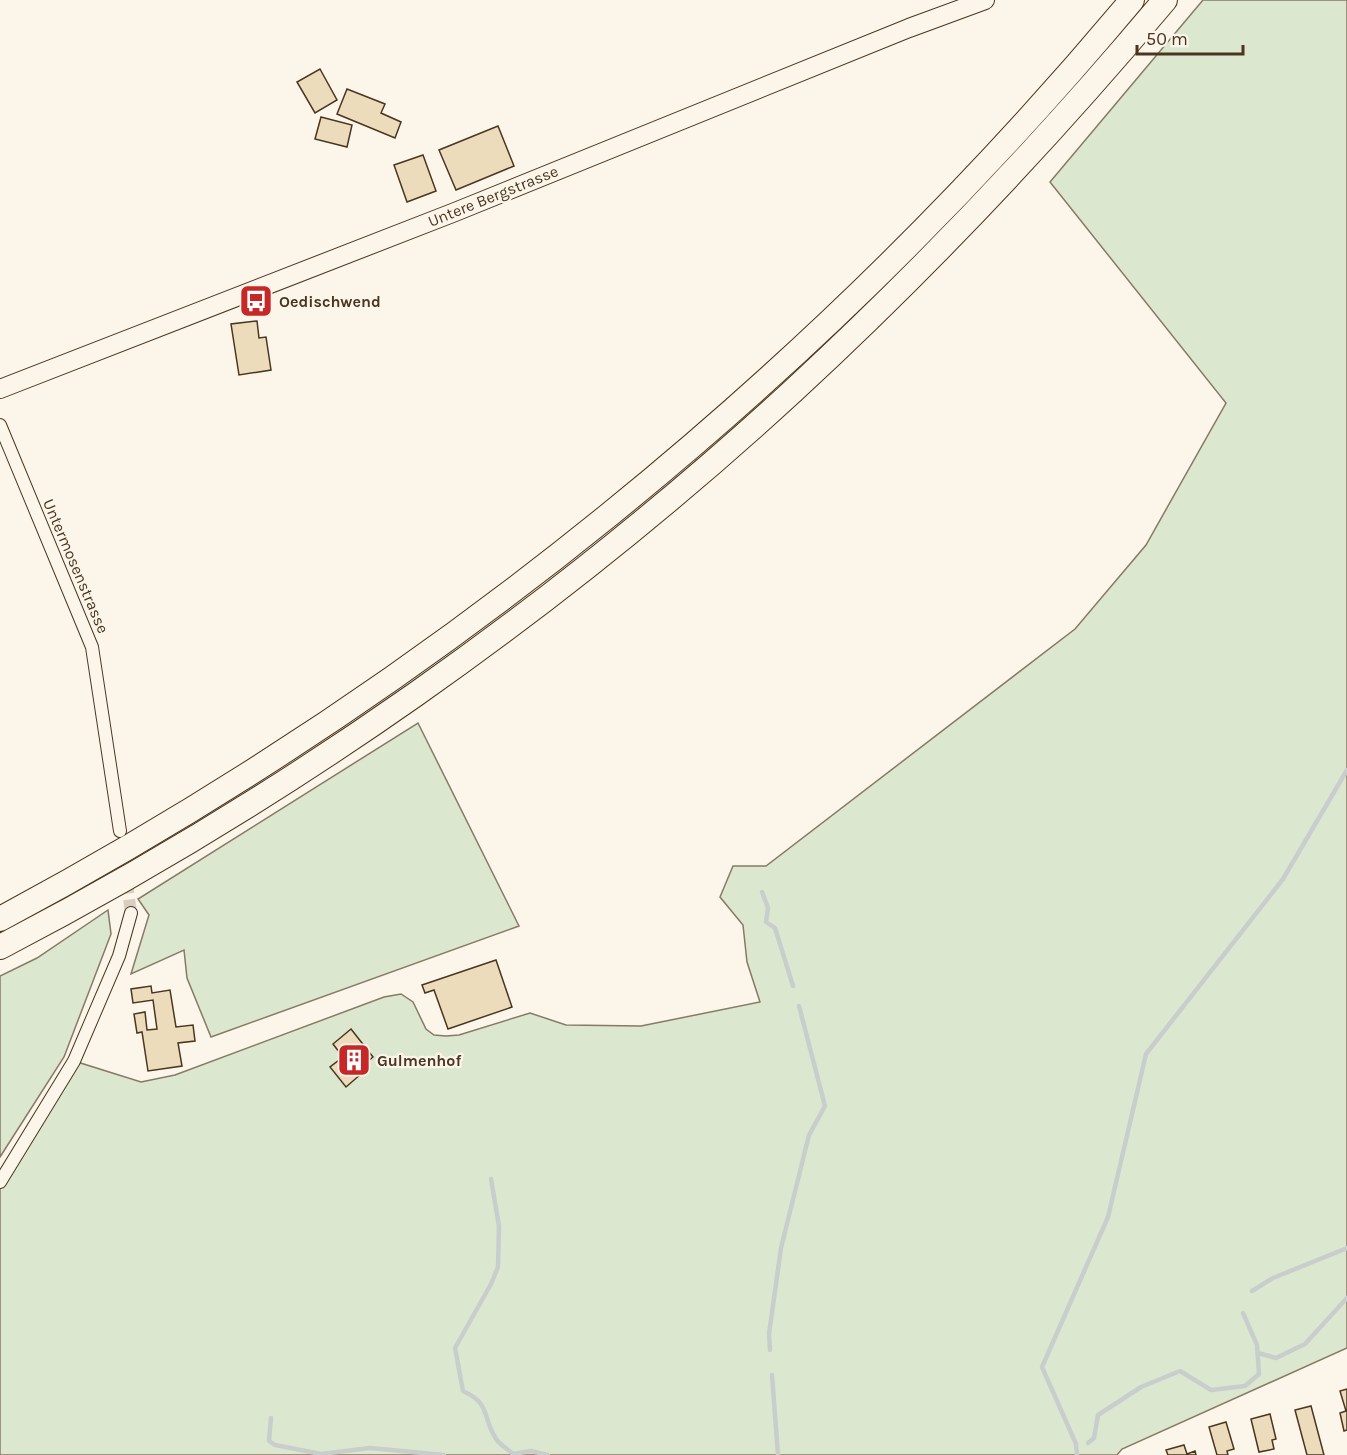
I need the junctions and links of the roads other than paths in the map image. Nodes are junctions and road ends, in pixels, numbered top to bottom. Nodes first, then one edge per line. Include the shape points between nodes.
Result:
1 (985, 0) edge
2 (1132, 0) edge
3 (1165, 0) edge
4 (0, 389) edge
5 (0, 425) edge
6 (120, 831) tunnel mouth
7 (131, 913) tunnel mouth
8 (0, 919) edge
9 (0, 947) edge
10 (0, 1182) edge

1 - 4 main road, Untere Bergstrasse
2 - 8 highway via 988,162 874,279 735,408 621,506 440,644 285,751
3 - 9 highway via 1048,135 896,294 791,393 621,538 442,674 294,775 165,855
5 - 6 street, Untermosenstrasse via 92,647
7 - 10 street via 119,956 74,1061

